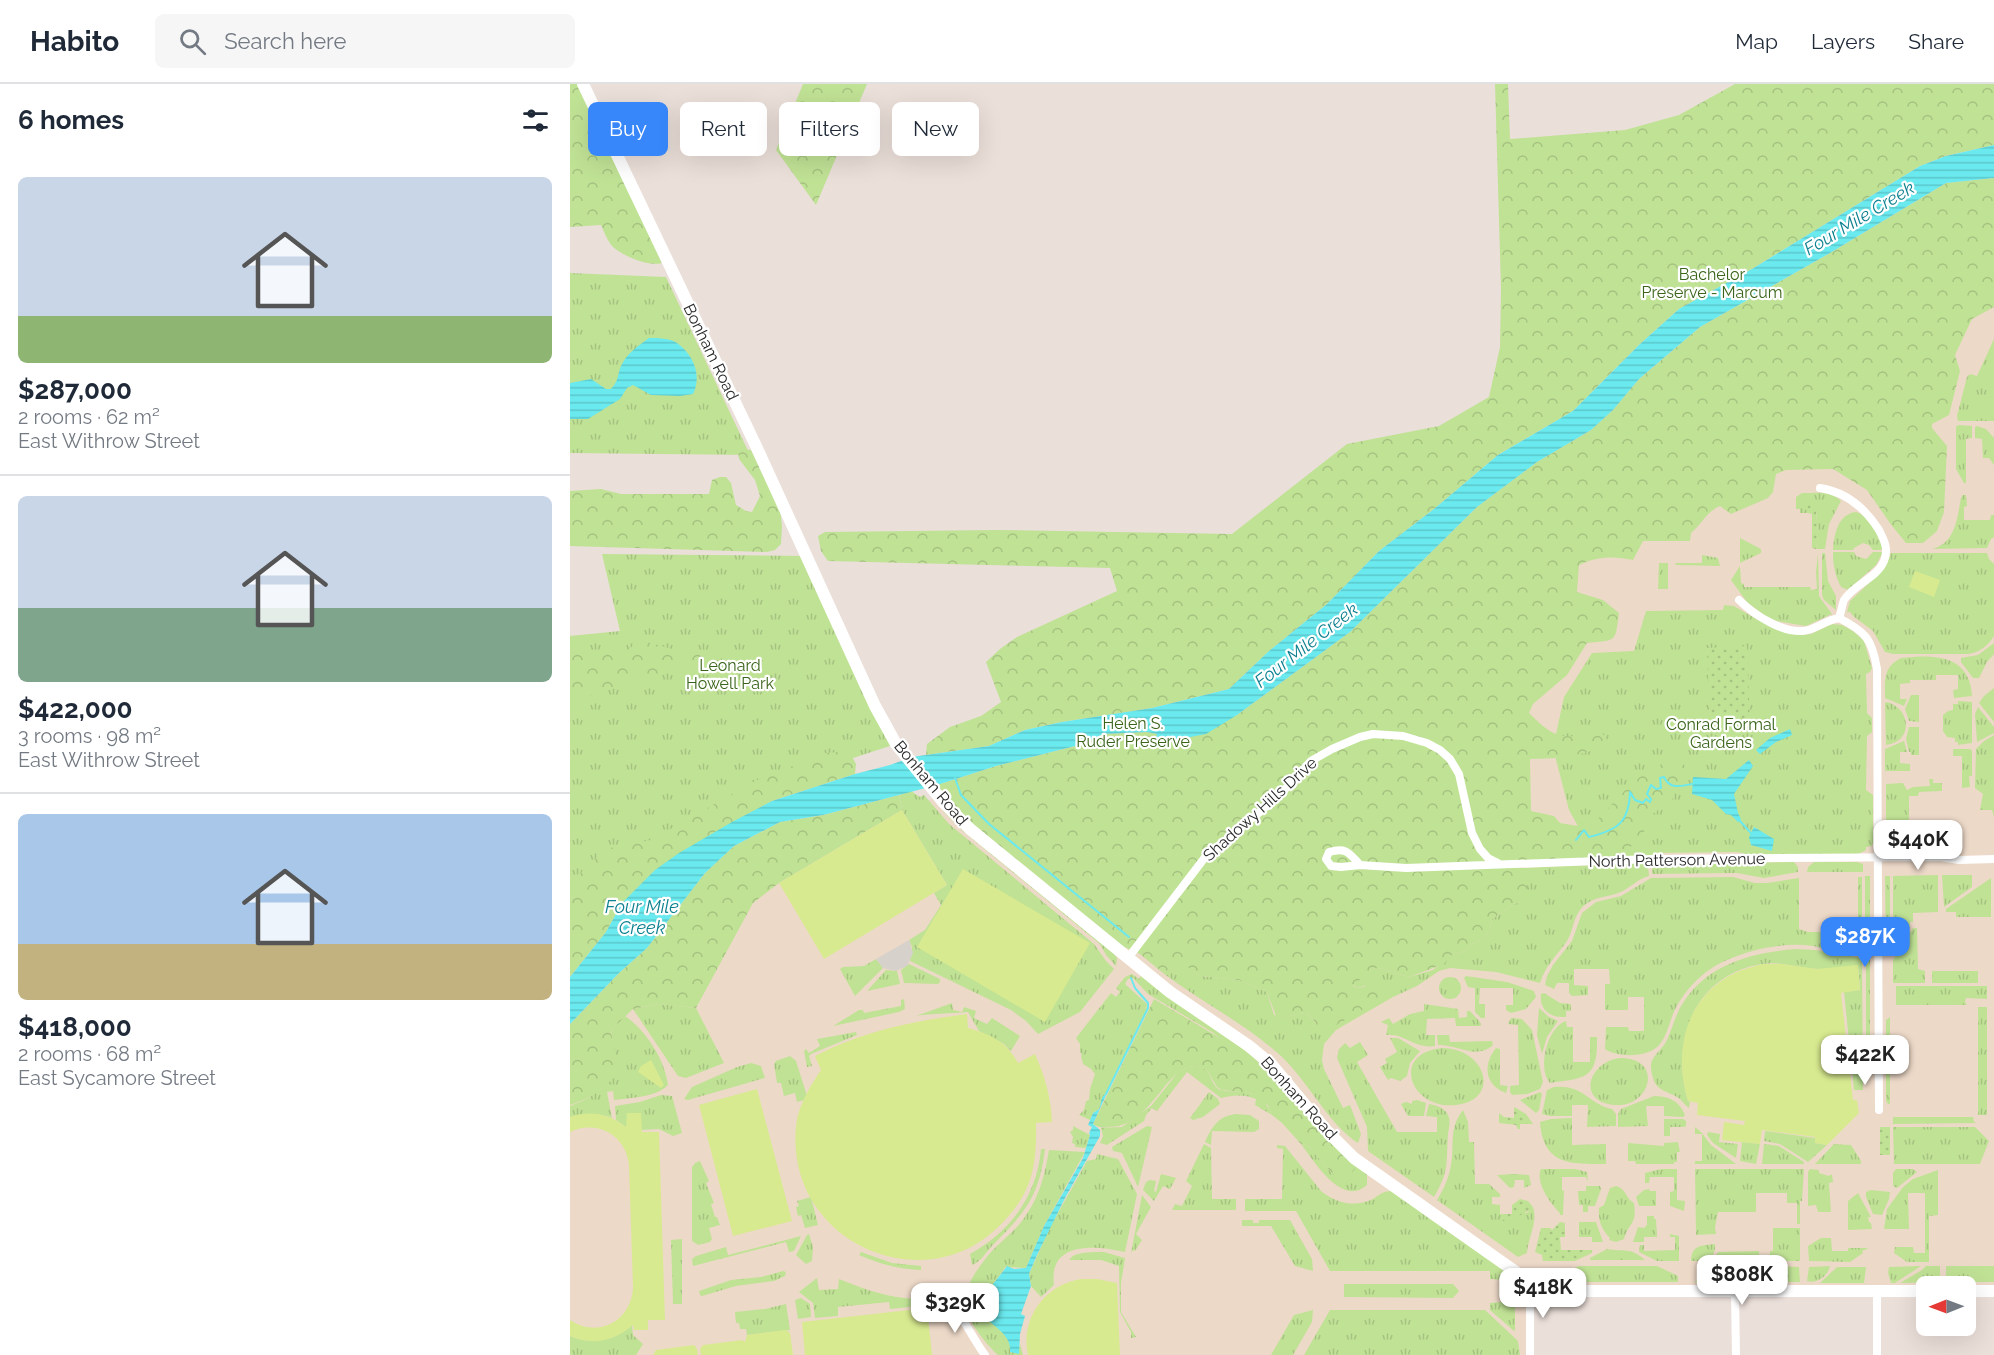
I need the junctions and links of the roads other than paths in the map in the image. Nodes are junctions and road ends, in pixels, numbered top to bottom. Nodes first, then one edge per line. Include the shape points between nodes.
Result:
1 (583, 84) edge
2 (1821, 488) dead end
3 (1739, 600) dead end
4 (1839, 618) junction
5 (1878, 859) junction
6 (1994, 859) edge
7 (1502, 864) junction
8 (1360, 866) dead end
9 (1128, 958) junction
10 (1879, 1110) dead end
11 (1530, 1282) junction
12 (1735, 1291) junction
13 (1877, 1291) junction
14 (1916, 1291) edge
15 (1976, 1291) edge
16 (1994, 1291) edge
17 (940, 1293) dead end
18 (985, 1355) edge
19 (1530, 1355) edge
20 (1736, 1355) edge
21 (1877, 1355) edge

1 - 9 street, Bonham Road via 868,692 896,744 970,829
2 - 4 street via 1851,499 1870,515 1885,540 1881,567 1845,599
3 - 4 street via 1759,617 1799,631
4 - 5 street via 1866,635 1874,650
5 - 6 street, North Patterson Avenue
5 - 7 street, North Patterson Avenue via 1651,859
5 - 10 street
7 - 8 street, North Patterson Avenue
7 - 9 street, Shadowy Hills Drive via 1480,849 1472,833 1459,774 1440,750 1403,736 1360,737 1311,760 1277,798 1206,856
9 - 11 street, Bonham Road via 1272,1065 1354,1158
11 - 12 street, Bonham Road via 1544,1289 1575,1291
11 - 19 street
12 - 13 street, Bonham Road
12 - 20 street
13 - 14 street, Bonham Road
13 - 21 street
15 - 16 street
17 - 18 street via 955,1308

